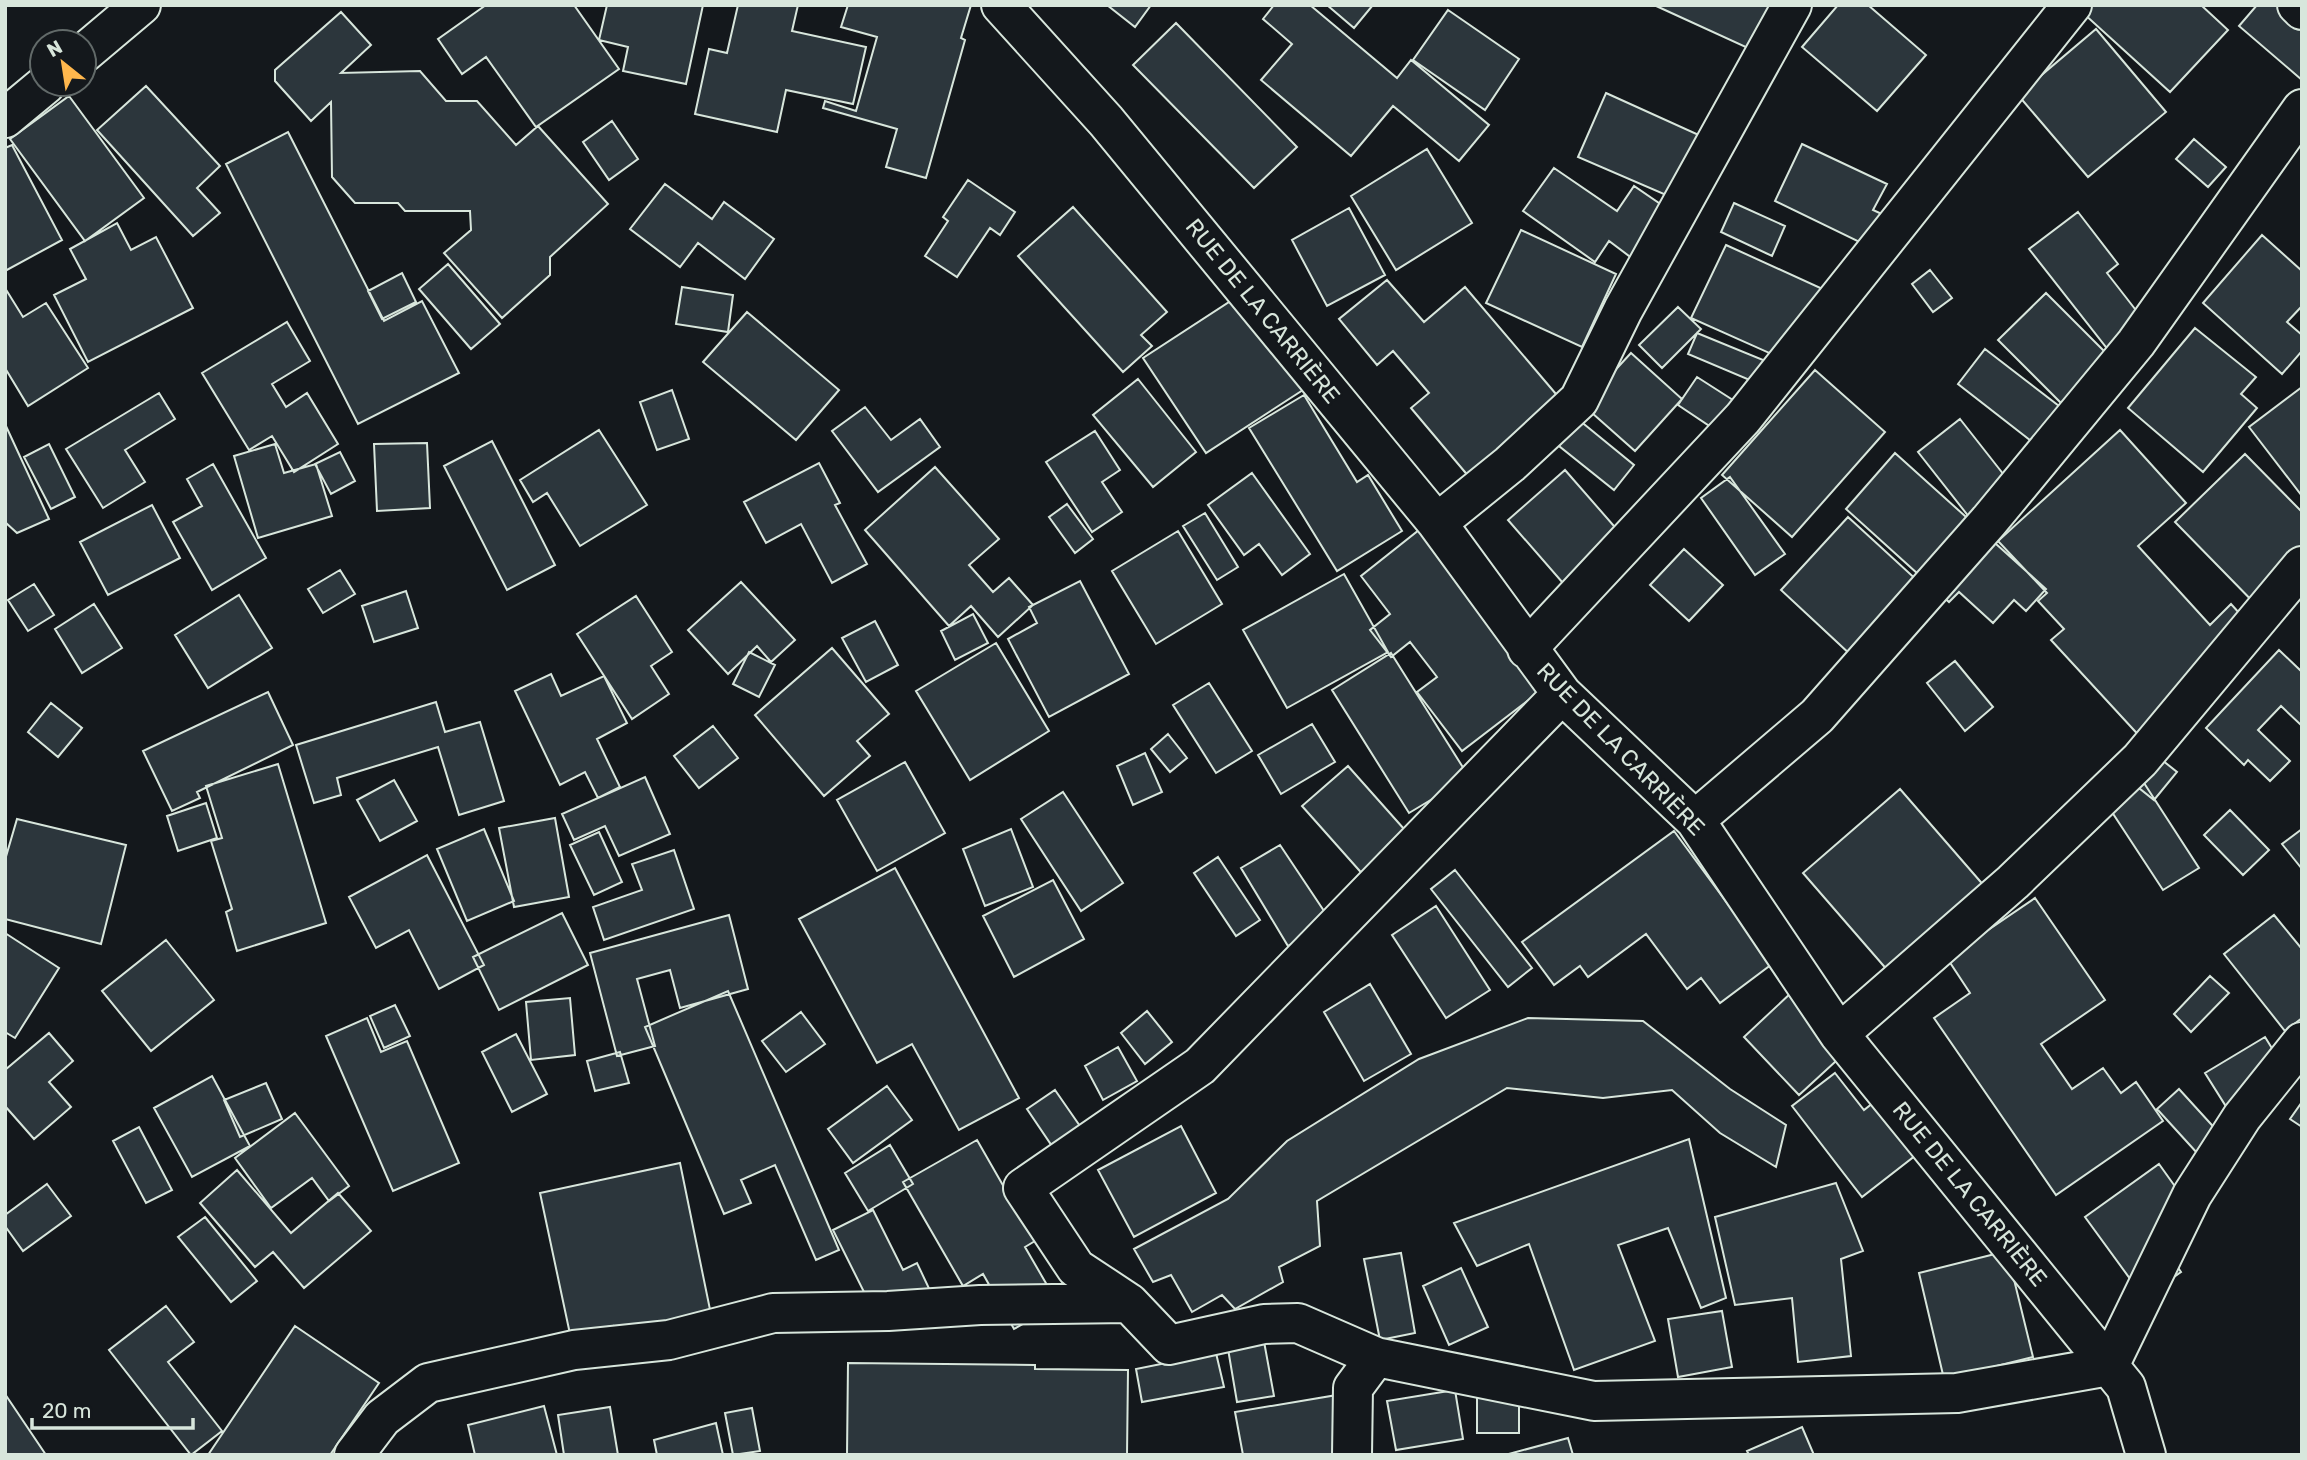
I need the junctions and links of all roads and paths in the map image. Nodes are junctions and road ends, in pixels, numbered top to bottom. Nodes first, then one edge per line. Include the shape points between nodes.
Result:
1 (141, 5) edge
2 (1001, 5) edge
3 (1792, 5) edge
4 (2072, 5) edge
5 (2297, 5) edge
6 (2302, 10) edge
7 (98, 41) edge
8 (29, 98) edge
9 (2302, 109) edge
10 (5, 118) edge
11 (1437, 523) junction
12 (2302, 566) edge
13 (1527, 649) junction
14 (1562, 694) junction
15 (1695, 820) junction
16 (1839, 1034) junction
17 (2302, 1042) edge
18 (1129, 1303) junction
19 (1376, 1357) junction
20 (2109, 1366) junction
21 (354, 1455) edge
22 (1352, 1455) edge
23 (2146, 1455) edge

1 - 7 street
2 - 11 street, RUE DE LA CARRIÈRE via 1106,121
3 - 11 street via 1623,310 1579,400
4 - 13 street via 1743,418
5 - 6 street
8 - 10 street
9 - 15 street via 2136,343 1989,521 1817,716
11 - 13 street, RUE DE LA CARRIÈRE
12 - 16 street via 2140,760 2013,882
13 - 14 street, RUE DE LA CARRIÈRE
14 - 15 street, RUE DE LA CARRIÈRE
14 - 18 street via 1200,1066 1023,1188 1076,1268
15 - 16 street, RUE DE LA CARRIÈRE
16 - 20 street, RUE DE LA CARRIÈRE
17 - 20 street via 2242,1117 2192,1195
18 - 19 street via 1169,1345 1264,1324 1298,1323
18 - 21 street via 773,1313 669,1340 575,1350 428,1383 382,1418
19 - 20 street via 1594,1401 1957,1393
19 - 22 street via 1353,1388
20 - 23 street, RUE DE LA CARRIÈRE via 2126,1387

